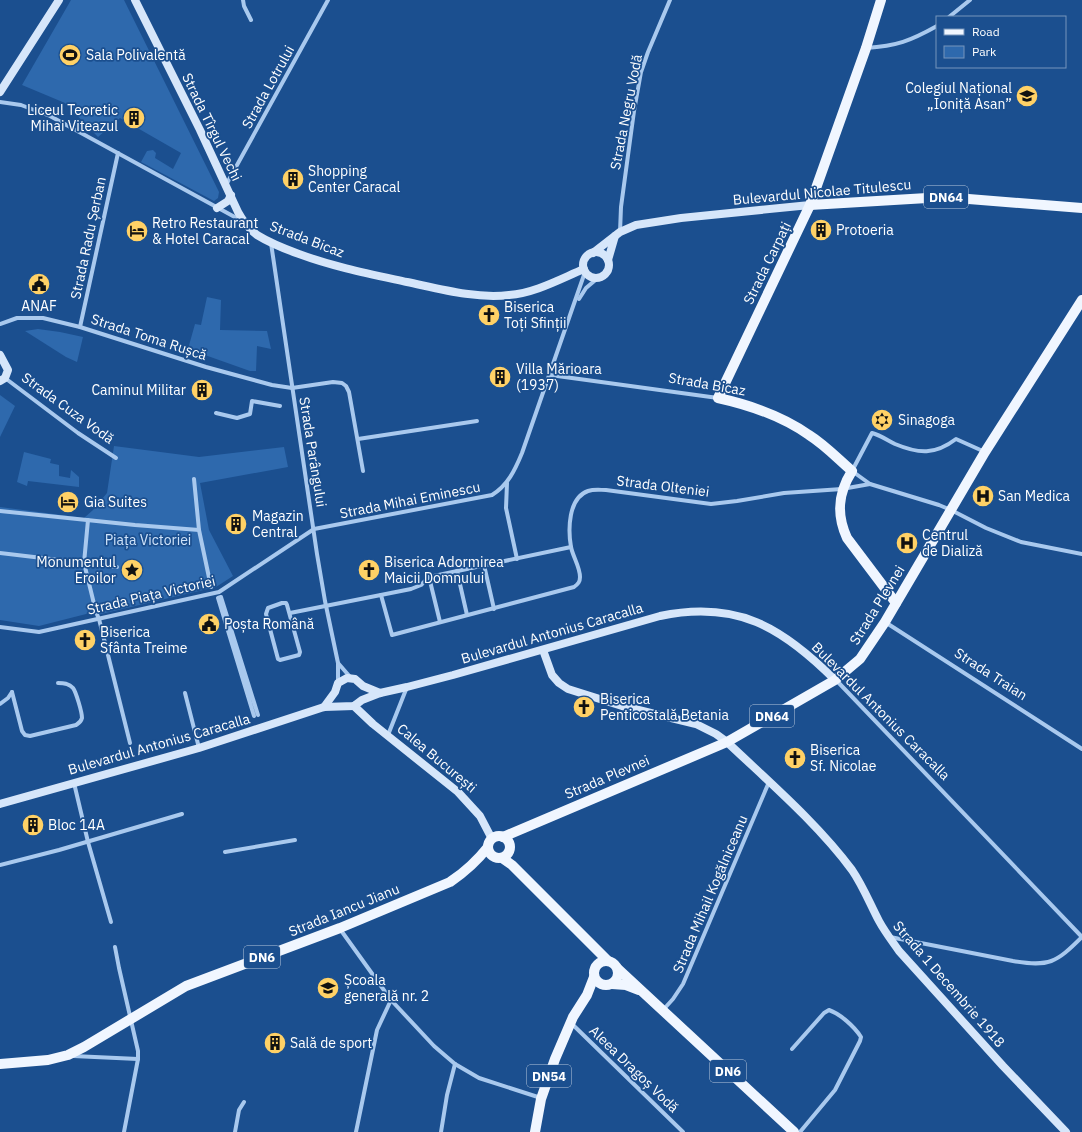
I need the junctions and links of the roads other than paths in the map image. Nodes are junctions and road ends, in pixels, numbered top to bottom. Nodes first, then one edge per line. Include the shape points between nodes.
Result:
1 (58, 0) edge
2 (135, 0) edge
3 (242, 0) edge
4 (328, 0) edge
5 (670, 0) edge
6 (881, 0) edge
7 (970, 0) edge
8 (950, 16) edge
9 (252, 20) dead end
10 (936, 27) edge
11 (866, 48) junction
12 (0, 92) edge
13 (0, 102) edge
14 (118, 153) junction
15 (226, 185) junction
16 (231, 195) junction
17 (810, 205) junction
18 (217, 208) junction
19 (1082, 208) edge
20 (244, 222) junction
21 (618, 234) junction
22 (271, 243) junction
23 (593, 252) junction
24 (608, 260) junction
25 (584, 271) junction
26 (599, 278) junction
27 (1082, 300) edge
28 (574, 306) junction
29 (0, 324) edge
30 (80, 327) junction
31 (0, 355) edge
32 (550, 375) junction
33 (3, 379) edge
34 (292, 388) junction
35 (718, 398) junction
36 (280, 406) dead end
37 (216, 413) dead end
38 (477, 421) dead end
39 (358, 439) junction
40 (985, 452) junction
41 (116, 458) dead end
42 (363, 471) dead end
43 (852, 471) junction
44 (194, 479) dead end
45 (507, 483) junction
46 (870, 484) junction
47 (842, 489) junction
48 (951, 510) junction
49 (0, 511) edge
50 (88, 520) junction
51 (314, 528) junction
52 (199, 530) junction
53 (571, 547) junction
54 (0, 553) edge
55 (1082, 554) edge
56 (517, 559) junction
57 (80, 562) junction
58 (484, 566) junction
59 (117, 567) dead end
60 (457, 571) junction
61 (429, 577) junction
62 (211, 587) dead end
63 (381, 595) junction
64 (896, 603) junction
65 (326, 606) junction
66 (494, 609) junction
67 (290, 613) junction
68 (467, 615) junction
69 (100, 619) junction
70 (440, 622) junction
71 (885, 622) junction
72 (0, 627) edge
73 (543, 650) junction
74 (338, 663) junction
75 (352, 678) junction
76 (835, 680) junction
77 (58, 683) dead end
78 (338, 684) junction
79 (362, 686) junction
80 (407, 687) junction
81 (335, 692) junction
82 (185, 693) dead end
83 (380, 693) junction
84 (362, 700) junction
85 (0, 704) edge
86 (354, 706) junction
87 (324, 707) junction
88 (344, 707) junction
89 (256, 715) joint
90 (388, 735) junction
91 (727, 742) junction
92 (130, 743) dead end
93 (199, 748) junction
94 (1082, 749) edge
95 (769, 782) junction
96 (74, 783) junction
97 (0, 804) edge
98 (182, 814) dead end
99 (295, 840) dead end
100 (88, 842) junction
101 (490, 847) junction
102 (506, 848) junction
103 (225, 852) dead end
104 (0, 865) edge
105 (112, 922) dead end
106 (340, 928) junction
107 (888, 936) junction
108 (1082, 937) edge
109 (115, 947) dead end
110 (595, 949) junction
111 (607, 960) junction
112 (596, 965) junction
113 (618, 969) junction
114 (594, 977) junction
115 (608, 985) junction
116 (643, 992) junction
117 (587, 995) junction
118 (391, 1000) junction
119 (662, 1010) junction
120 (130, 1020) junction
121 (570, 1022) junction
122 (792, 1049) dead end
123 (68, 1055) junction
124 (138, 1059) junction
125 (0, 1064) edge
126 (455, 1064) junction
127 (542, 1099) junction
128 (244, 1102) dead end
129 (124, 1132) edge
130 (235, 1132) edge
131 (356, 1132) edge
132 (441, 1132) edge
133 (535, 1132) edge
134 (683, 1132) edge
135 (794, 1132) edge
136 (800, 1132) edge
137 (1066, 1132) edge

1 - 12 main road
2 - 15 main road, Strada Tîrgul Vechi
3 - 9 street
4 - 15 street, Strada Lotrului
5 - 21 street, Strada Negru Vodă via 641,72
6 - 11 main road, Strada Carpați
7 - 8 street
10 - 11 street via 902,44
11 - 17 main road, Strada Carpați
13 - 14 street, Strada Bicaz via 21,105 50,116
14 - 18 street, Strada Bicaz
14 - 30 street, Strada Radu Șerban
15 - 16 main road, Strada Tîrgul Vechi
16 - 18 main road via 228,202
16 - 20 main road, Strada Tîrgul Vechi
17 - 19 main road, Bulevardul Nicolae Titulescu / DN64 via 944,197
17 - 21 main road, Bulevardul Nicolae Titulescu via 681,218 636,225
17 - 35 main road, Strada Carpați
18 - 20 street, Strada Bicaz
20 - 22 main road, Strada Bicaz via 256,234
21 - 23 main road, Bulevardul Nicolae Titulescu
21 - 24 main road via 612,244
22 - 25 main road, Strada Bicaz via 336,267 445,290 495,296 528,291
22 - 34 street, Strada Parângului
23 - 24 main road via 602,254
23 - 25 main road via 584,261
24 - 26 main road via 606,273
25 - 26 main road via 590,277
25 - 28 street, Strada Mihai Eminescu
26 - 28 street, Strada Mihai Eminescu via 586,288
27 - 40 main road, Strada Plevnei / DN64
28 - 32 street, Strada Mihai Eminescu
29 - 30 street, Strada Toma Rușcă via 29,317
30 - 34 street, Strada Toma Rușcă via 206,367
31 - 33 main road, Strada Cuza Vodă via 8,370
32 - 35 street, Strada Bicaz
32 - 45 street, Strada Mihai Eminescu via 522,453
33 - 41 street, Strada Cuza Vodă
34 - 39 street, Strada Toma Rușcă via 333,382 346,386
34 - 51 street, Strada Parângului
35 - 43 main road, Strada Bicaz via 748,406 796,427
36 - 37 street via 252,401 250,414 237,418
38 - 39 street
39 - 42 street
40 - 43 street via 956,439 945,448 919,451 895,444 872,433
40 - 48 main road, Strada Plevnei / DN64
43 - 46 street, Strada Bicaz
43 - 47 main road
44 - 52 street
45 - 51 street, Strada Mihai Eminescu via 492,495 478,499
45 - 56 street via 506,508
46 - 47 street, Strada Olteniei
46 - 48 street, Strada Bicaz
47 - 53 street, Strada Olteniei via 784,493 711,504 606,490 589,491 578,499 572,510 569,522
47 - 64 main road via 841,519 847,538
48 - 55 street, Strada Bicaz via 1021,542
48 - 64 main road, Strada Plevnei / DN64
49 - 50 street
50 - 52 street
50 - 57 street
51 - 65 street, Strada Parângului
51 - 69 street, Strada Piața Victoriei via 219,592
52 - 62 street
53 - 56 street
53 - 66 street, Strada Olteniei via 580,575 578,584
54 - 57 street
56 - 58 street
57 - 59 street
57 - 69 street
58 - 60 street
58 - 66 street
60 - 61 street
60 - 68 street
61 - 63 street via 422,586
61 - 70 street
63 - 65 street
63 - 70 street via 392,635
64 - 71 main road, Strada Plevnei / DN64
65 - 67 street
65 - 74 street, Strada Parângului
66 - 68 street
67 - 67 street via 286,603 266,610 280,660 300,653
68 - 70 street
69 - 72 street, Strada Piața Victoriei via 38,632
69 - 92 street
71 - 76 main road, Strada Plevnei / DN64 via 860,659
71 - 94 street, Strada Traian
73 - 76 main road, Bulevardul Antonius Caracalla via 660,616 696,610 716,612 750,620 780,634 796,644
73 - 80 main road, Bulevardul Antonius Caracalla
73 - 91 main road, Strada 1 Decembrie 1918 via 552,675 568,689 622,706 696,724
74 - 75 street
74 - 78 street, Strada Parângului
75 - 78 main road
75 - 79 main road
76 - 91 main road, Strada Plevnei / DN64
76 - 108 street, Bulevardul Antonius Caracalla
77 - 85 street via 68,684 75,691 82,718 76,725 25,735 12,692
78 - 81 main road
79 - 83 main road
79 - 84 main road
80 - 83 main road, Bulevardul Antonius Caracalla
80 - 90 street
81 - 87 main road
81 - 88 main road via 337,700
82 - 93 street
83 - 84 main road, Bulevardul Antonius Caracalla
84 - 86 main road, Bulevardul Antonius Caracalla
86 - 88 main road, Bulevardul Antonius Caracalla
86 - 90 main road, Calea București
87 - 88 main road, Bulevardul Antonius Caracalla
87 - 93 main road, Bulevardul Antonius Caracalla
89 - 89 street via 221,597 218,598
90 - 101 main road, Calea București via 469,802 480,816
91 - 95 main road, Strada 1 Decembrie 1918
91 - 102 main road, Strada Plevnei / DN64 via 524,827
93 - 96 main road, Bulevardul Antonius Caracalla
95 - 107 main road, Strada 1 Decembrie 1918 via 836,849 860,883
95 - 119 street, Strada Mihail Kogălniceanu via 683,984
96 - 97 main road, Bulevardul Antonius Caracalla
96 - 100 street
98 - 100 street
99 - 103 street
100 - 104 street
100 - 105 street
101 - 102 main road, DN6 via 496,858
101 - 102 main road via 497,836
101 - 106 main road, Strada Iancu Jianu / DN6 via 450,882
102 - 110 main road, DN6 via 512,865
106 - 118 street
106 - 120 main road, Strada Iancu Jianu / DN6 via 186,986
107 - 108 street via 1030,964 1054,961
107 - 137 main road, Strada 1 Decembrie 1918
109 - 120 street
110 - 111 main road, DN6
110 - 112 main road
111 - 112 main road
111 - 113 main road, DN6
112 - 114 main road via 593,970
113 - 115 main road via 618,976
113 - 116 main road, DN6
114 - 115 main road, DN6 via 598,983
114 - 117 main road, DN54
115 - 116 main road, DN6 via 626,985
115 - 117 main road, DN54
116 - 119 main road, DN6
117 - 121 main road, DN54
118 - 126 street via 420,1033
118 - 131 street via 377,1030
119 - 135 main road, DN6
120 - 123 main road, Strada Iancu Jianu / DN6
120 - 124 street
121 - 127 main road, DN54
121 - 134 street, Aleea Dragoș Vodă
122 - 136 street via 829,1010 852,1026 860,1037 835,1090
123 - 124 street, Strada Iancu Jianu
123 - 125 main road, Strada Iancu Jianu / DN6 via 48,1060
124 - 129 street
126 - 127 street via 479,1078
126 - 132 street
127 - 133 main road, DN54
128 - 130 street via 239,1110

